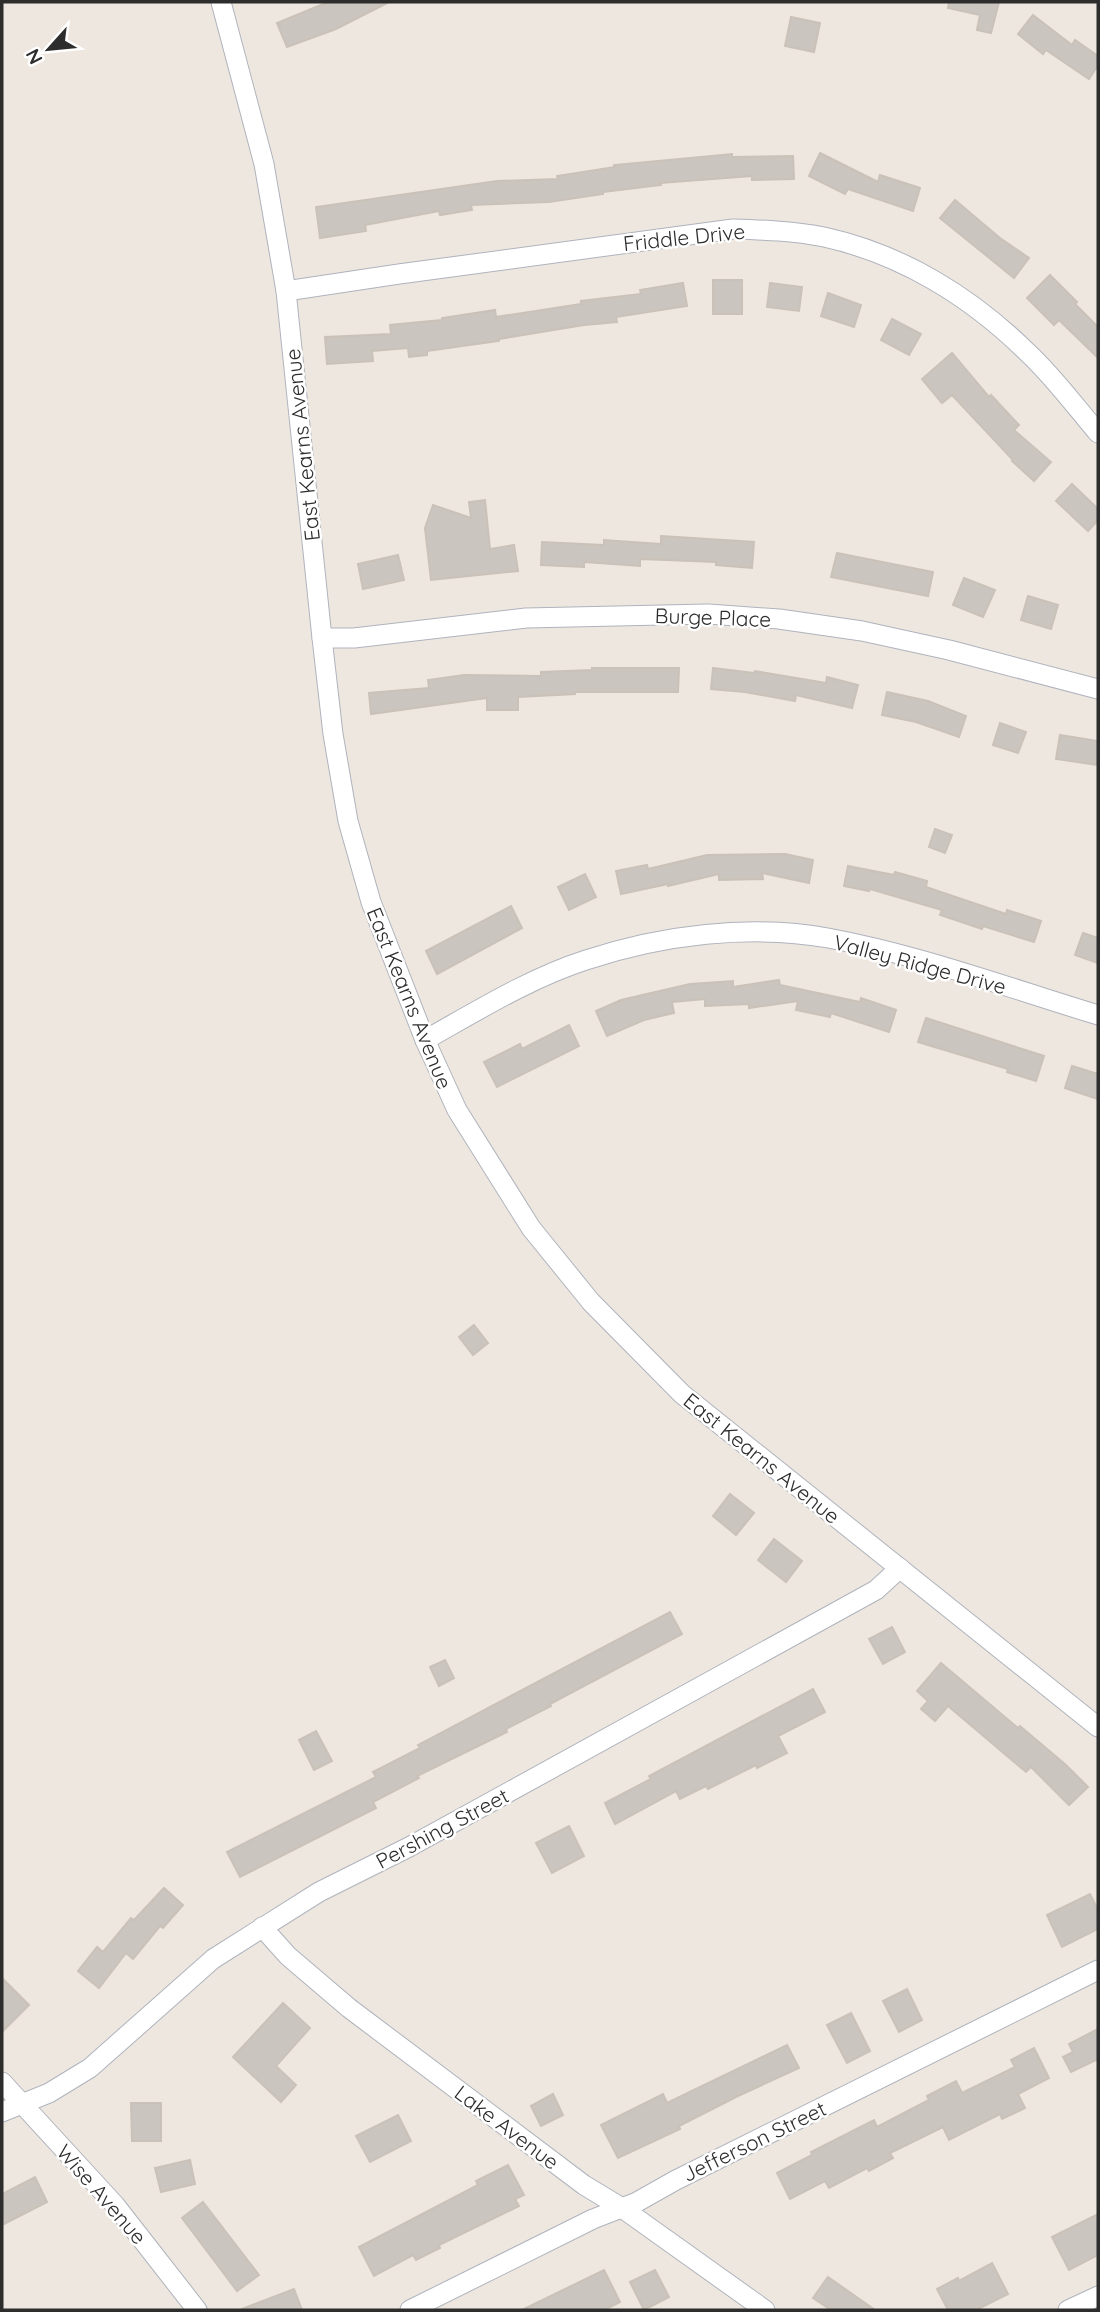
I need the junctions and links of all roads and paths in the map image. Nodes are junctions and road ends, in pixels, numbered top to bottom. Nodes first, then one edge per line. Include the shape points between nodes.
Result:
1 (221, 2) edge
2 (286, 291) junction
3 (1098, 433) edge
4 (322, 638) junction
5 (1098, 689) edge
6 (1098, 1015) edge
7 (425, 1040) junction
8 (900, 1568) junction
9 (1098, 1727) edge
10 (262, 1927) junction
11 (1098, 1970) edge
12 (2, 2082) edge
13 (23, 2104) junction
14 (2, 2112) edge
15 (622, 2208) junction
16 (1098, 2296) edge
17 (197, 2310) edge
18 (410, 2310) edge
19 (765, 2310) edge
20 (1068, 2310) edge

1 - 2 street, East Kearns Avenue via 264,164
2 - 3 street, Friddle Drive via 733,229 824,237 867,248 908,267 983,312 1029,354
2 - 4 street, East Kearns Avenue
4 - 5 street, Burge Place via 526,618 708,614 862,631
4 - 7 street, East Kearns Avenue via 348,821 371,902
6 - 7 street, Valley Ridge Drive via 900,955 826,938 723,933 657,942 585,960 517,989
7 - 8 street, East Kearns Avenue via 457,1110 501,1184 591,1302 682,1394
8 - 9 street, East Kearns Avenue
8 - 10 street, Pershing Street via 877,1590
10 - 13 street, Pershing Street via 213,1959 90,2067 49,2094
10 - 15 street, Lake Avenue via 288,1956 349,2008 584,2185
11 - 15 street, Jefferson Street
12 - 13 street, Wise Avenue
13 - 14 street, Pershing Street
13 - 17 street, Wise Avenue via 115,2205
15 - 18 street, Jefferson Street
15 - 19 street, Lake Avenue
16 - 20 street

